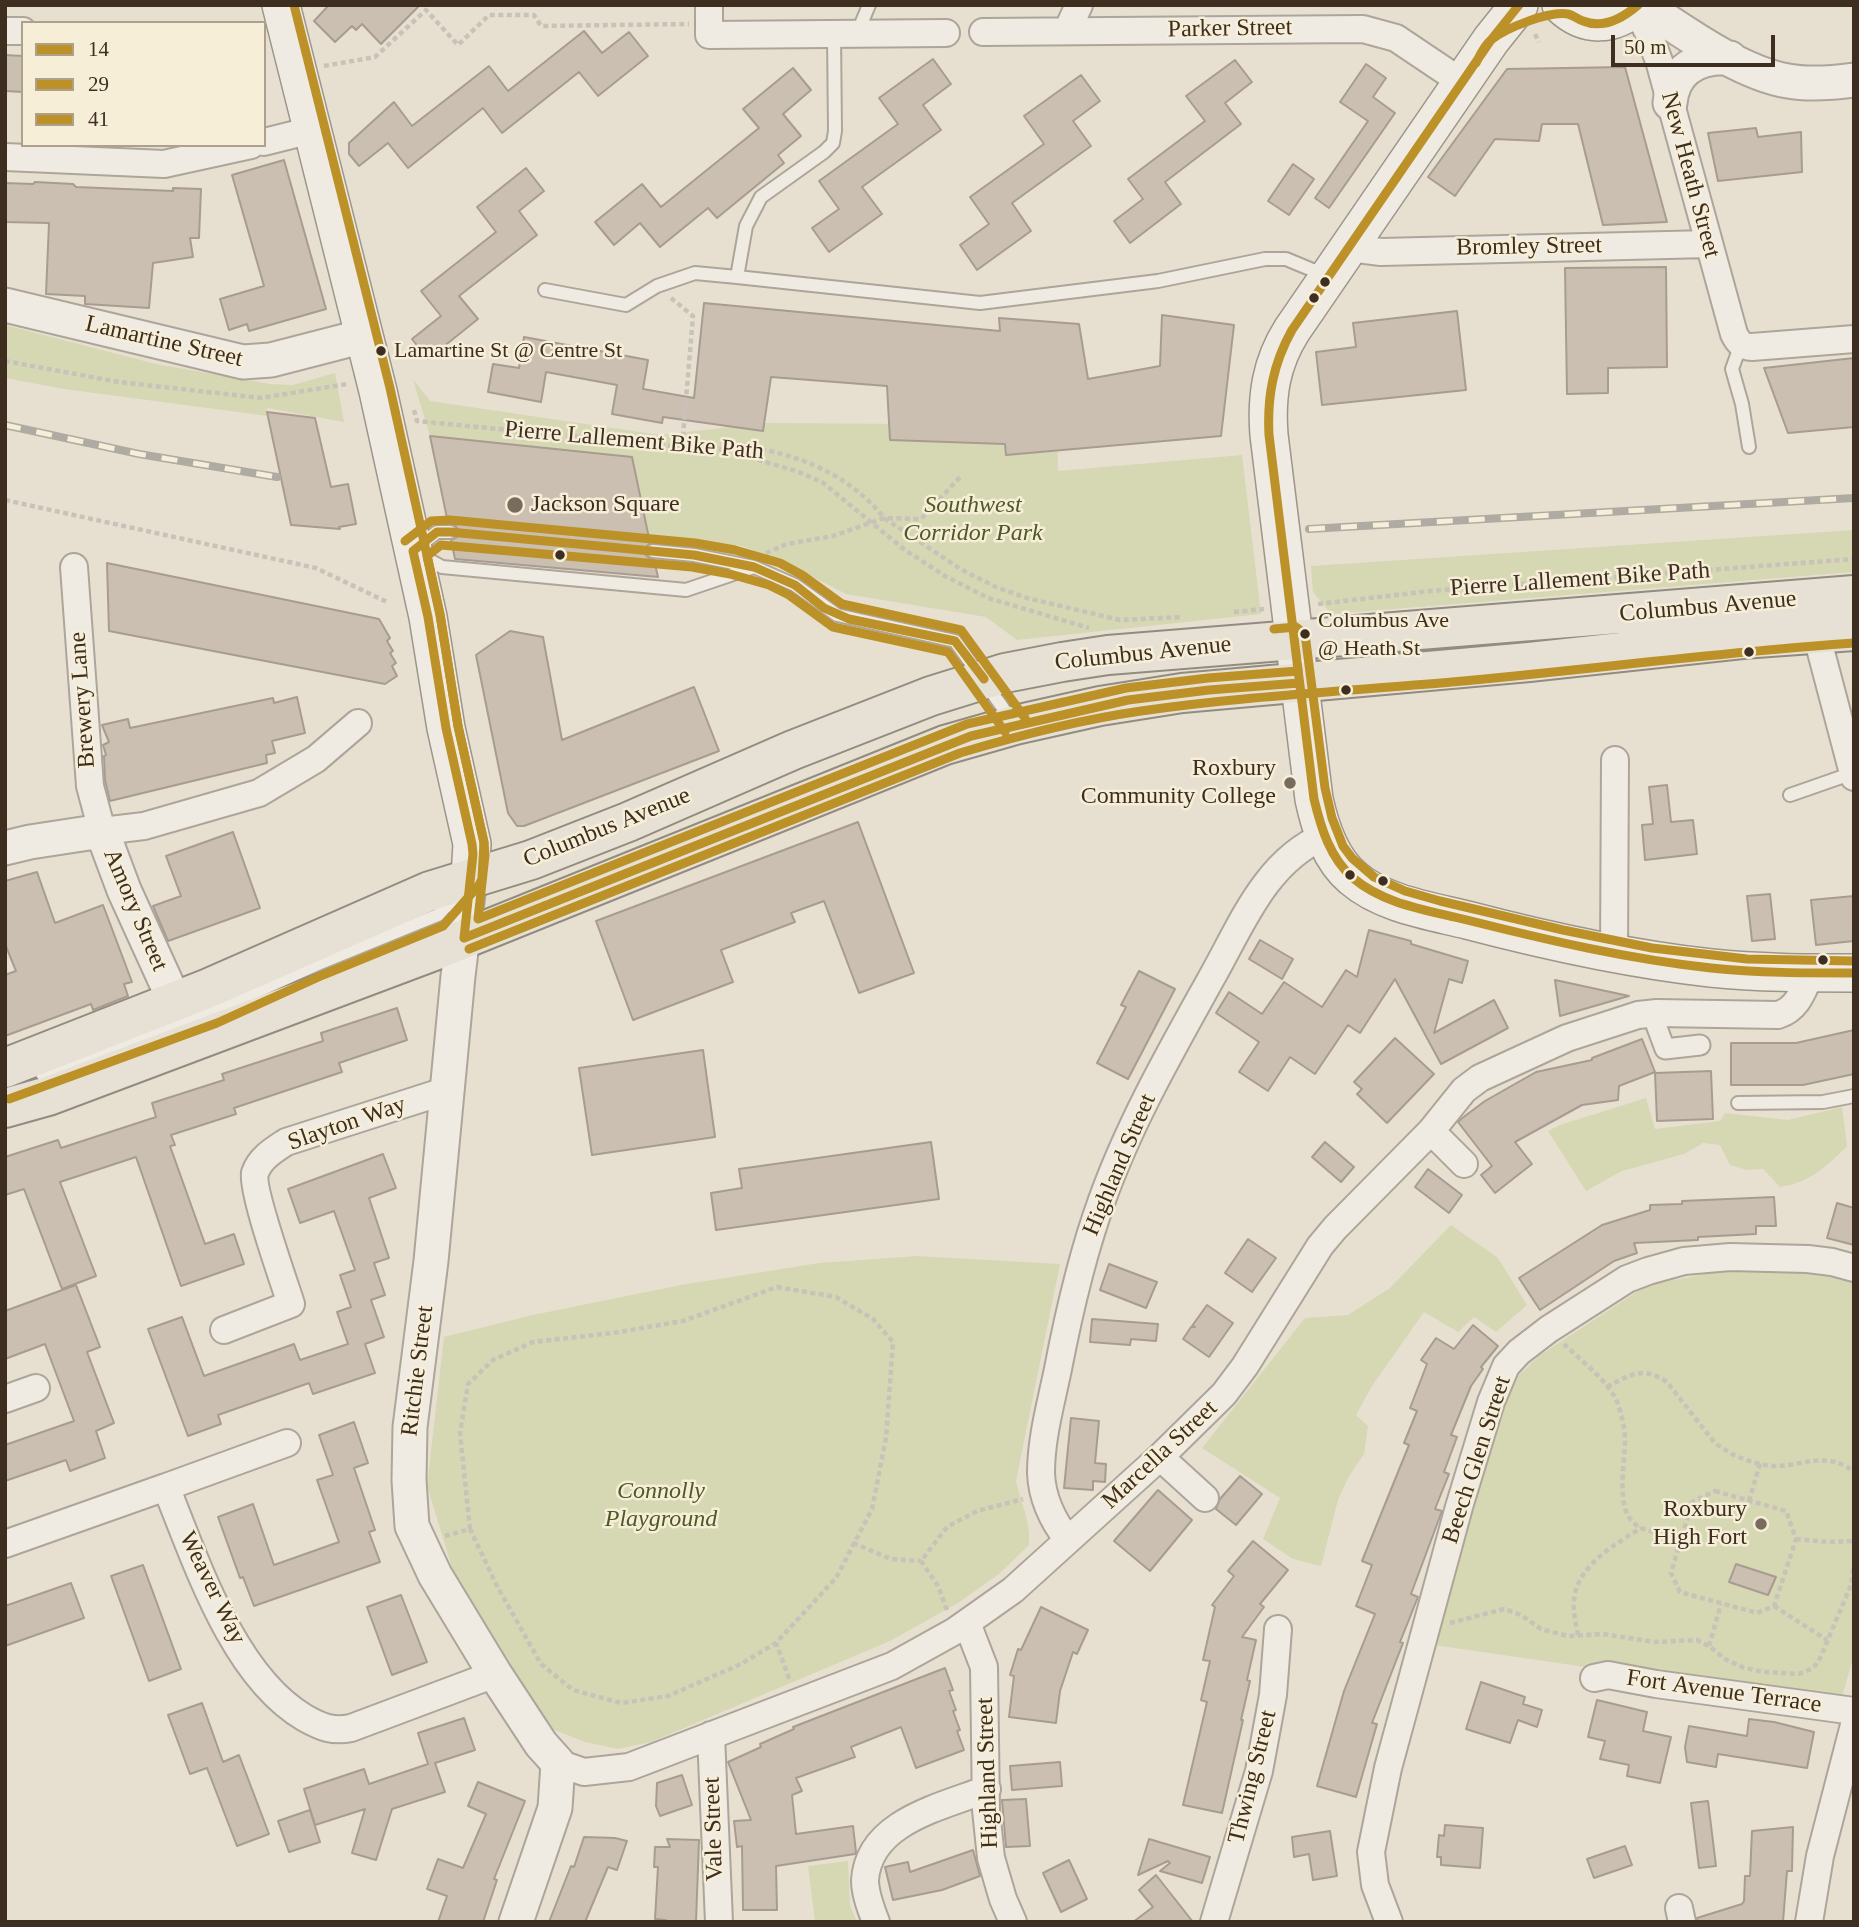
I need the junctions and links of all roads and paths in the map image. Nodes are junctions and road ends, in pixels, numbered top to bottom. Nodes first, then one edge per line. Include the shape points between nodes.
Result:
1 (869, 5) edge
2 (1079, 5) edge
3 (1639, 6) edge
4 (1566, 10) edge
5 (709, 14) edge
6 (277, 17) edge
7 (1527, 20) edge
8 (1067, 31) junction
9 (983, 32) dead end
10 (946, 33) dead end
11 (846, 34) junction
12 (1491, 40) junction
13 (1539, 42) dead end
14 (1730, 58) junction
15 (323, 66) dead end
16 (1854, 80) edge
17 (1463, 83) junction
18 (1670, 103) junction
19 (313, 130) junction
20 (266, 142) edge
21 (242, 147) edge
22 (5, 157) edge
23 (1709, 244) junction
24 (1339, 263) junction
25 (737, 277) junction
26 (657, 286) junction
27 (545, 290) dead end
28 (5, 305) edge
29 (364, 336) junction
30 (1854, 339) edge
31 (1741, 344) junction
32 (5, 361) edge
33 (341, 386) dead end
34 (417, 421) dead end
35 (1749, 446) dead end
36 (682, 447) junction
37 (721, 449) junction
38 (962, 475) dead end
39 (5, 500) edge
40 (884, 518) junction
41 (871, 522) junction
42 (450, 532) dead end
43 (413, 551) junction
44 (653, 551) dead end
45 (766, 553) dead end
46 (1854, 559) edge
47 (74, 567) dead end
48 (754, 567) junction
49 (1854, 595) edge
50 (387, 602) dead end
51 (1310, 605) dead end
52 (1267, 609) dead end
53 (1229, 613) dead end
54 (1189, 616) dead end
55 (1092, 630) dead end
56 (1854, 631) edge
57 (1816, 633) junction
58 (1294, 639) junction
59 (984, 679) junction
60 (1300, 682) junction
61 (358, 723) dead end
62 (1015, 725) junction
63 (1615, 760) dead end
64 (1853, 775) edge
65 (1790, 794) dead end
66 (102, 831) junction
67 (1324, 836) junction
68 (5, 848) edge
69 (470, 877) junction
70 (452, 926) junction
71 (1614, 955) junction
72 (1811, 973) junction
73 (1854, 973) edge
74 (175, 1002) junction
75 (1652, 1014) junction
76 (1700, 1045) dead end
77 (5, 1068) edge
78 (5, 1087) edge
79 (448, 1090) junction
80 (1854, 1096) edge
81 (1738, 1103) dead end
82 (5, 1108) edge
83 (1431, 1131) junction
84 (1464, 1164) dead end
85 (1854, 1268) edge
86 (1549, 1329) junction
87 (224, 1330) dead end
88 (1607, 1387) junction
89 (36, 1388) dead end
90 (5, 1399) edge
91 (287, 1443) dead end
92 (1160, 1457) junction
93 (1760, 1463) junction
94 (1854, 1472) edge
95 (166, 1487) junction
96 (1205, 1498) dead end
97 (1749, 1501) junction
98 (1030, 1508) dead end
99 (1641, 1528) junction
100 (470, 1529) junction
101 (1681, 1537) junction
102 (1796, 1539) junction
103 (1068, 1540) junction
104 (1854, 1541) edge
105 (420, 1543) junction
106 (853, 1543) junction
107 (5, 1544) edge
108 (921, 1561) junction
109 (1854, 1565) edge
110 (1852, 1585) edge
111 (1721, 1604) junction
112 (1774, 1606) junction
113 (961, 1627) junction
114 (1278, 1629) dead end
115 (1426, 1630) junction
116 (1578, 1635) junction
117 (1827, 1640) junction
118 (776, 1643) junction
119 (1709, 1646) junction
120 (495, 1674) junction
121 (1594, 1678) dead end
122 (798, 1702) junction
123 (1854, 1711) edge
124 (1854, 1725) edge
125 (711, 1735) junction
126 (558, 1763) junction
127 (987, 1789) junction
128 (516, 1922) edge
129 (719, 1922) edge
130 (876, 1922) edge
131 (1013, 1922) edge
132 (1214, 1922) edge
133 (1389, 1922) edge
134 (1809, 1922) edge

1 - 11 lane
2 - 8 street
3 - 4 main road via 1611,22 1597,23 1583,21
3 - 14 street
3 - 18 street, New Heath Street
4 - 12 main road
5 - 11 street via 709,35
5 - 15 path via 541,26 534,15 489,15 458,46 426,10 375,57
6 - 19 main road
7 - 12 main road
7 - 13 path
8 - 9 street, Parker Street
8 - 17 street, Parker Street via 1375,31 1396,38
10 - 11 street
11 - 25 lane via 833,143 761,197 746,226
12 - 17 main road
14 - 16 street via 1786,81
14 - 18 street via 1701,60 1684,70 1674,84
17 - 24 main road
18 - 23 street, New Heath Street
19 - 20 street
19 - 29 main road
21 - 22 street via 164,164
23 - 24 street, Bromley Street via 1381,251
23 - 31 street, New Heath Street via 1734,334
24 - 25 lane via 1265,259 1158,281 980,303
24 - 58 main road via 1285,341 1269,390 1269,435
25 - 26 lane via 695,273
26 - 27 lane via 626,305
26 - 36 path via 693,316
28 - 29 street, Lamartine Street via 243,362 271,360
29 - 43 main road
30 - 31 street
31 - 35 lane via 1732,369
32 - 33 path via 119,382 261,398
34 - 36 path, Pierre Lallement Bike Path
36 - 37 path, Pierre Lallement Bike Path
37 - 40 path, Pierre Lallement Bike Path via 745,447 803,460 837,476
37 - 41 path via 808,475
38 - 40 path via 921,519
39 - 50 path via 316,568
40 - 41 path
40 - 54 path, Pierre Lallement Bike Path via 962,569 1027,598 1120,620
41 - 45 path
41 - 55 path via 945,576 988,598
42 - 43 lane via 437,532
43 - 48 lane via 442,568 685,590
43 - 69 main road via 472,844
44 - 48 lane
46 - 51 path, Pierre Lallement Bike Path via 1419,592
47 - 66 street, Brewery Lane via 90,786
48 - 59 lane via 849,619 956,641
49 - 58 main road, Columbus Avenue
52 - 53 path
56 - 57 main road, Columbus Avenue
57 - 60 main road, Columbus Avenue
57 - 64 street
58 - 59 main road, Columbus Avenue via 1108,655
58 - 60 main road
59 - 62 lane
59 - 69 main road, Columbus Avenue via 793,750 531,860
60 - 62 main road, Columbus Avenue via 1154,696
60 - 67 main road via 1314,799
61 - 66 street via 316,759 258,793 144,826
62 - 70 main road, Columbus Avenue via 945,745
63 - 71 street
64 - 65 lane
66 - 68 street, Amory Street
66 - 74 street, Amory Street
67 - 71 main road via 1346,871 1374,892 1435,912
67 - 103 street, Highland Street via 1289,856 1256,898 1129,1133 1102,1199 1072,1301 1041,1474 1054,1521
69 - 70 street, Ritchie Street
69 - 74 main road, Columbus Avenue via 401,902
70 - 78 lane, Columbus Avenue via 307,968 213,1011
70 - 79 street, Ritchie Street via 458,976
70 - 82 main road, Columbus Avenue via 124,1067
71 - 72 main road via 1713,968
72 - 73 main road
72 - 75 street, Marcella Street via 1789,1011 1778,1014
74 - 77 main road, Columbus Avenue
75 - 76 street via 1665,1049
75 - 83 street, Marcella Street via 1567,1038 1480,1079 1464,1090
79 - 87 street, Slayton Way via 286,1142 265,1156 254,1179 291,1304
79 - 105 street, Ritchie Street via 410,1427 412,1526
80 - 81 lane via 1823,1102
83 - 84 street
83 - 92 street, Marcella Street via 1320,1246 1234,1382
85 - 86 street, Beech Glen Street via 1777,1257 1684,1261 1627,1279
86 - 88 path
86 - 115 street, Beech Glen Street via 1506,1366 1491,1402
88 - 93 path via 1639,1373 1658,1376 1714,1442 1738,1457
88 - 99 path via 1623,1420 1624,1506 1628,1517
89 - 90 street
91 - 95 street
92 - 96 street
92 - 103 street, Marcella Street
93 - 94 path via 1773,1466 1822,1460
93 - 97 path
95 - 107 street
95 - 120 street, Weaver Way via 224,1623 261,1679 295,1712 317,1725 337,1731 351,1728
97 - 101 path via 1715,1491 1692,1502
97 - 102 path via 1786,1511
98 - 108 path via 1027,1498 976,1511 947,1527
99 - 101 path
99 - 116 path via 1607,1551 1578,1584 1573,1601
100 - 105 path
100 - 106 path via 460,1433 468,1384 493,1360 533,1342 683,1321 777,1287 836,1297 873,1319 893,1342 886,1438 877,1485 872,1509
100 - 118 path via 541,1664 573,1690 621,1703 668,1696
101 - 111 path via 1671,1573 1680,1592
102 - 104 path
102 - 112 path
103 - 113 street, Marcella Street via 1013,1590
105 - 120 street, Ritchie Street
106 - 108 path via 891,1559
106 - 118 path via 836,1578
108 - 113 path
109 - 110 path
110 - 117 path
111 - 112 path via 1757,1613
111 - 119 path
112 - 117 path
113 - 122 street, Marcella Street via 892,1666
113 - 127 street, Highland Street via 984,1667
114 - 132 street, Thwing Street via 1273,1695 1259,1771
115 - 116 path via 1504,1609 1541,1629
115 - 133 street, Beech Glen Street via 1388,1768 1371,1852 1375,1885
116 - 119 path via 1655,1642 1697,1640
117 - 119 path via 1818,1663 1799,1674 1742,1667
118 - 122 path
120 - 126 street, Ritchie Street
121 - 123 street, Fort Avenue Terrace via 1608,1675
122 - 125 street, Marcella Street
124 - 134 street via 1820,1856
125 - 126 street, Marcella Street via 629,1767 584,1772
125 - 129 street, Vale Street
126 - 128 street via 555,1808
127 - 130 street via 898,1825 885,1835 871,1857 865,1882
127 - 131 street, Highland Street via 991,1858

